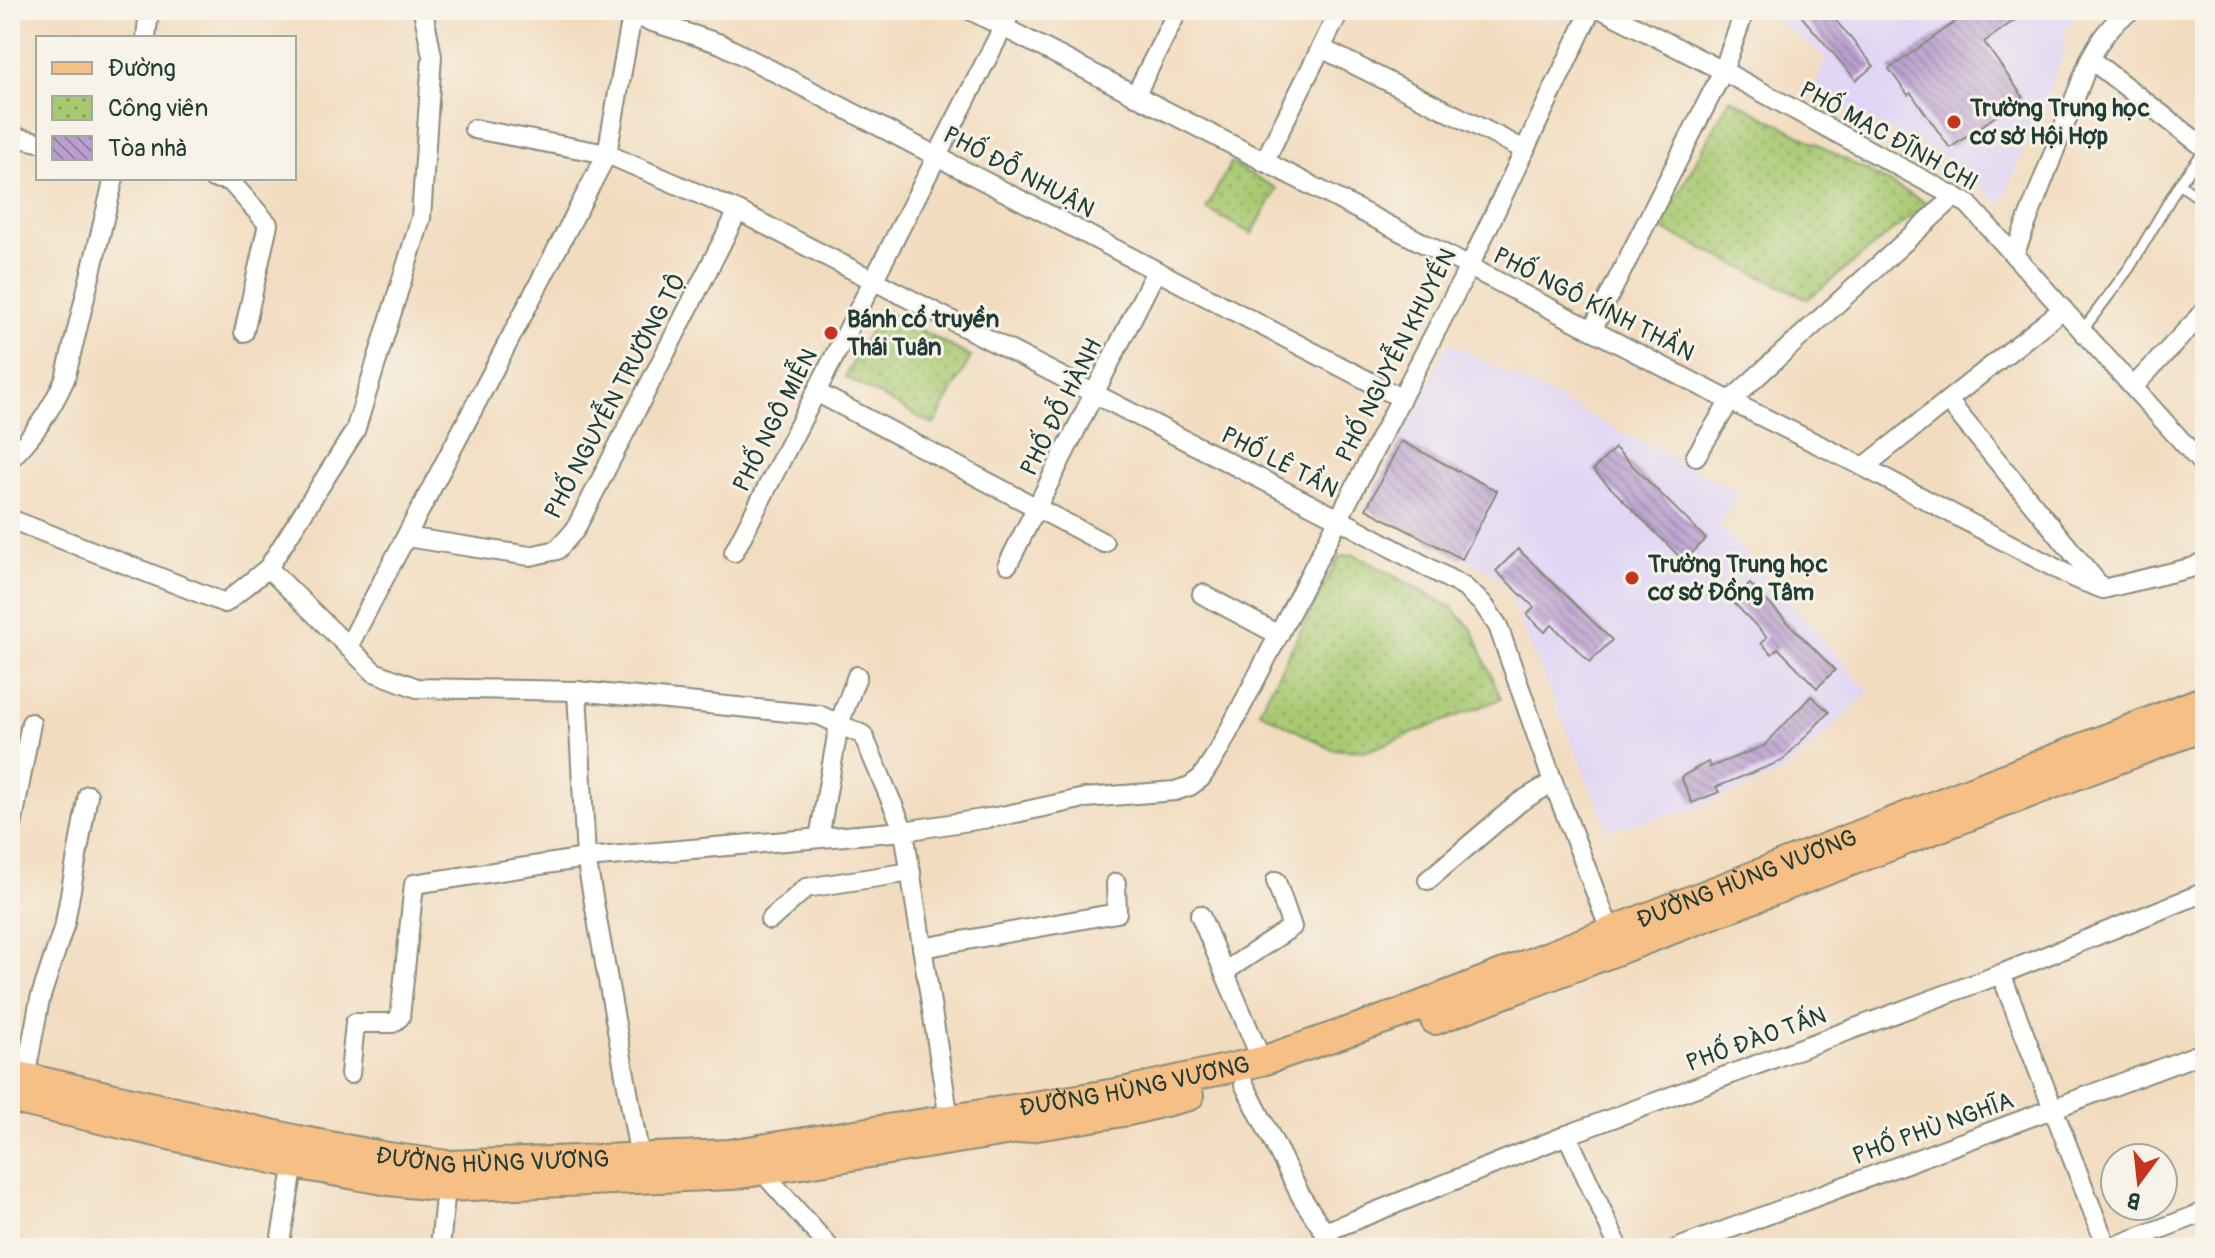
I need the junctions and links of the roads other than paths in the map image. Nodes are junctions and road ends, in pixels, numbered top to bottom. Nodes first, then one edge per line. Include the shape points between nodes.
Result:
1 (149, 10) edge
2 (423, 10) edge
3 (605, 10) edge
4 (970, 10) edge
5 (1012, 10) edge
6 (1178, 10) edge
7 (1340, 10) edge
8 (1591, 10) edge
9 (1603, 10) edge
10 (1745, 10) edge
11 (2132, 10) edge
12 (632, 13) edge
13 (1003, 28) junction
14 (146, 36) edge
15 (1321, 48) junction
16 (2090, 59) junction
17 (1723, 71) junction
18 (1135, 96) junction
19 (474, 129) dead end
20 (10, 136) edge
21 (36, 142) edge
22 (2205, 149) edge
23 (1525, 150) junction
24 (607, 154) junction
25 (937, 156) junction
26 (1264, 162) junction
27 (114, 180) edge
28 (224, 180) edge
29 (2179, 184) junction
30 (1955, 196) junction
31 (2205, 202) edge
32 (738, 211) junction
33 (2014, 255) junction
34 (1469, 267) junction
35 (1156, 271) junction
36 (873, 280) junction
37 (2063, 309) junction
38 (2205, 311) edge
39 (1592, 330) junction
40 (2082, 331) junction
41 (244, 332) dead end
42 (2133, 387) junction
43 (816, 392) junction
44 (1094, 394) junction
45 (1401, 398) junction
46 (1730, 401) junction
47 (1948, 401) junction
48 (1696, 456) dead end
49 (10, 459) edge
50 (1864, 467) junction
51 (2205, 467) edge
52 (1036, 508) junction
53 (10, 519) edge
54 (1339, 519) junction
55 (406, 537) junction
56 (1104, 543) dead end
57 (734, 552) dead end
58 (2205, 560) edge
59 (1008, 564) dead end
60 (268, 568) junction
61 (2103, 589) junction
62 (1202, 594) dead end
63 (1279, 635) junction
64 (348, 647) junction
65 (857, 676) dead end
66 (577, 691) junction
67 (2205, 700) edge
68 (31, 723) dead end
69 (839, 724) junction
70 (2205, 726) edge
71 (1553, 782) junction
72 (88, 795) dead end
73 (904, 831) junction
74 (10, 837) edge
75 (819, 838) junction
76 (586, 858) junction
77 (911, 872) junction
78 (1428, 880) dead end
79 (1276, 881) dead end
80 (1116, 883) dead end
81 (2205, 892) edge
82 (1200, 915) dead end
83 (770, 920) dead end
84 (1610, 930) junction
85 (922, 948) junction
86 (1224, 972) junction
87 (2001, 974) junction
88 (2205, 1052) edge
89 (1247, 1070) junction
90 (350, 1074) dead end
91 (15, 1083) edge
92 (2053, 1110) junction
93 (949, 1119) junction
94 (1567, 1135) junction
95 (640, 1158) junction
96 (294, 1164) junction
97 (760, 1169) junction
98 (446, 1187) junction
99 (2205, 1212) edge
100 (1325, 1232) junction
101 (279, 1248) edge
102 (440, 1248) edge
103 (830, 1248) edge
104 (1335, 1248) edge
105 (1619, 1248) edge
106 (1678, 1248) edge
107 (2109, 1248) edge

1 - 14 street
2 - 60 street via 432,56 421,218 355,431
3 - 12 street, PHỐ ĐỖ NHUẬN
4 - 13 street, PHỐ NGÔ KÍNH THẦN
5 - 13 street, PHỐ NGÔ MIỄN
6 - 18 street
7 - 15 street
8 - 23 street, PHỐ NGUYỄN KHUYẾN
9 - 17 street, PHỐ MẠC ĐĨNH CHI
10 - 17 street
11 - 16 street via 2103,35
12 - 24 street
12 - 25 street, PHỐ ĐỖ NHUẬN via 721,44
13 - 18 street, PHỐ NGÔ KÍNH THẦN
13 - 25 street, PHỐ NGÔ MIỄN
15 - 23 street
15 - 26 street
16 - 22 street
16 - 33 street
17 - 30 street, PHỐ MẠC ĐĨNH CHI
17 - 39 street
18 - 26 street, PHỐ NGÔ KÍNH THẦN
19 - 24 street, PHỐ LÊ TẦN
20 - 21 street
22 - 29 lane
23 - 34 street, PHỐ NGUYỄN KHUYẾN
24 - 32 street, PHỐ LÊ TẦN
24 - 55 street
25 - 35 street, PHỐ ĐỖ NHUẬN
25 - 36 street, PHỐ NGÔ MIỄN
26 - 34 street, PHỐ NGÔ KÍNH THẦN
27 - 49 street via 65,379 52,408
28 - 41 street via 268,224
29 - 31 lane
29 - 40 lane via 2130,267
30 - 33 street, PHỐ MẠC ĐĨNH CHI
30 - 46 street
32 - 36 street, PHỐ LÊ TẦN
32 - 55 street, PHỐ NGUYỄN TRƯỜNG TỘ via 575,530 557,550 530,556
33 - 37 street, PHỐ MẠC ĐĨNH CHI
34 - 39 street, PHỐ NGÔ KÍNH THẦN
34 - 45 street, PHỐ NGUYỄN KHUYẾN
35 - 44 street, PHỐ ĐỖ HÀNH
35 - 45 street, PHỐ ĐỖ NHUẬN
36 - 43 street, PHỐ NGÔ MIỄN
36 - 44 street, PHỐ LÊ TẦN
37 - 40 street, PHỐ MẠC ĐĨNH CHI
37 - 47 street
38 - 42 street
39 - 46 street, PHỐ NGÔ KÍNH THẦN
40 - 42 street, PHỐ MẠC ĐĨNH CHI
42 - 51 street, PHỐ MẠC ĐĨNH CHI
43 - 52 street
43 - 57 street, PHỐ NGÔ MIỄN
44 - 52 street, PHỐ ĐỖ HÀNH
44 - 54 street, PHỐ LÊ TẦN
45 - 54 street, PHỐ NGUYỄN KHUYẾN
46 - 48 street
46 - 50 street, PHỐ NGÔ KÍNH THẦN
47 - 50 street
47 - 61 street
50 - 61 street, PHỐ NGÔ KÍNH THẦN
52 - 56 street
52 - 59 street, PHỐ ĐỖ HÀNH
53 - 60 street via 225,603
54 - 63 street, PHỐ NGUYỄN KHUYẾN
54 - 71 street, PHỐ LÊ TẦN via 1464,587 1483,604 1498,626
55 - 64 street
58 - 61 street
60 - 64 street
62 - 63 street
63 - 73 street, PHỐ NGUYỄN KHUYẾN via 1201,778 1175,791 1085,798
64 - 66 street via 374,672 417,688
65 - 69 street
66 - 69 street via 819,715
66 - 76 street
67 - 84 main road, ĐƯỜNG HÙNG VƯƠNG
68 - 74 street
69 - 73 street via 863,735
69 - 75 street
70 - 89 main road, ĐƯỜNG HÙNG VƯƠNG via 1404,1032
71 - 78 street via 1520,802
71 - 84 street, PHỐ LÊ TẦN
72 - 91 street via 65,923
73 - 75 street, PHỐ NGUYỄN KHUYẾN
73 - 77 street
75 - 76 street, PHỐ NGUYỄN KHUYẾN
76 - 90 street, PHỐ NGUYỄN KHUYẾN via 414,884 400,1017 393,1023 355,1023
76 - 95 street
77 - 83 street via 806,888
77 - 85 street
79 - 86 street via 1292,927
80 - 85 street via 1117,913
81 - 87 street, PHỐ ĐÀO TẤN
82 - 86 street
84 - 89 main road, ĐƯỜNG HÙNG VƯƠNG
85 - 93 street
86 - 89 street
87 - 92 street
87 - 94 street, PHỐ ĐÀO TẤN
88 - 92 street, PHỐ PHÙ NGHĨA
89 - 93 main road, ĐƯỜNG HÙNG VƯƠNG
89 - 97 main road, ĐƯỜNG HÙNG VƯƠNG via 1129,1111
89 - 100 street via 1302,1198
91 - 95 main road, ĐƯỜNG HÙNG VƯƠNG via 448,1165
91 - 96 main road, ĐƯỜNG HÙNG VƯƠNG
92 - 106 street, PHỐ PHÙ NGHĨA
92 - 107 street
93 - 95 main road, ĐƯỜNG HÙNG VƯƠNG via 729,1154
94 - 100 street, PHỐ ĐÀO TẤN
94 - 105 street
96 - 98 main road, ĐƯỜNG HÙNG VƯƠNG
96 - 101 street
97 - 98 main road, ĐƯỜNG HÙNG VƯƠNG via 733,1175
97 - 103 street
98 - 102 street
99 - 107 street
100 - 104 street

